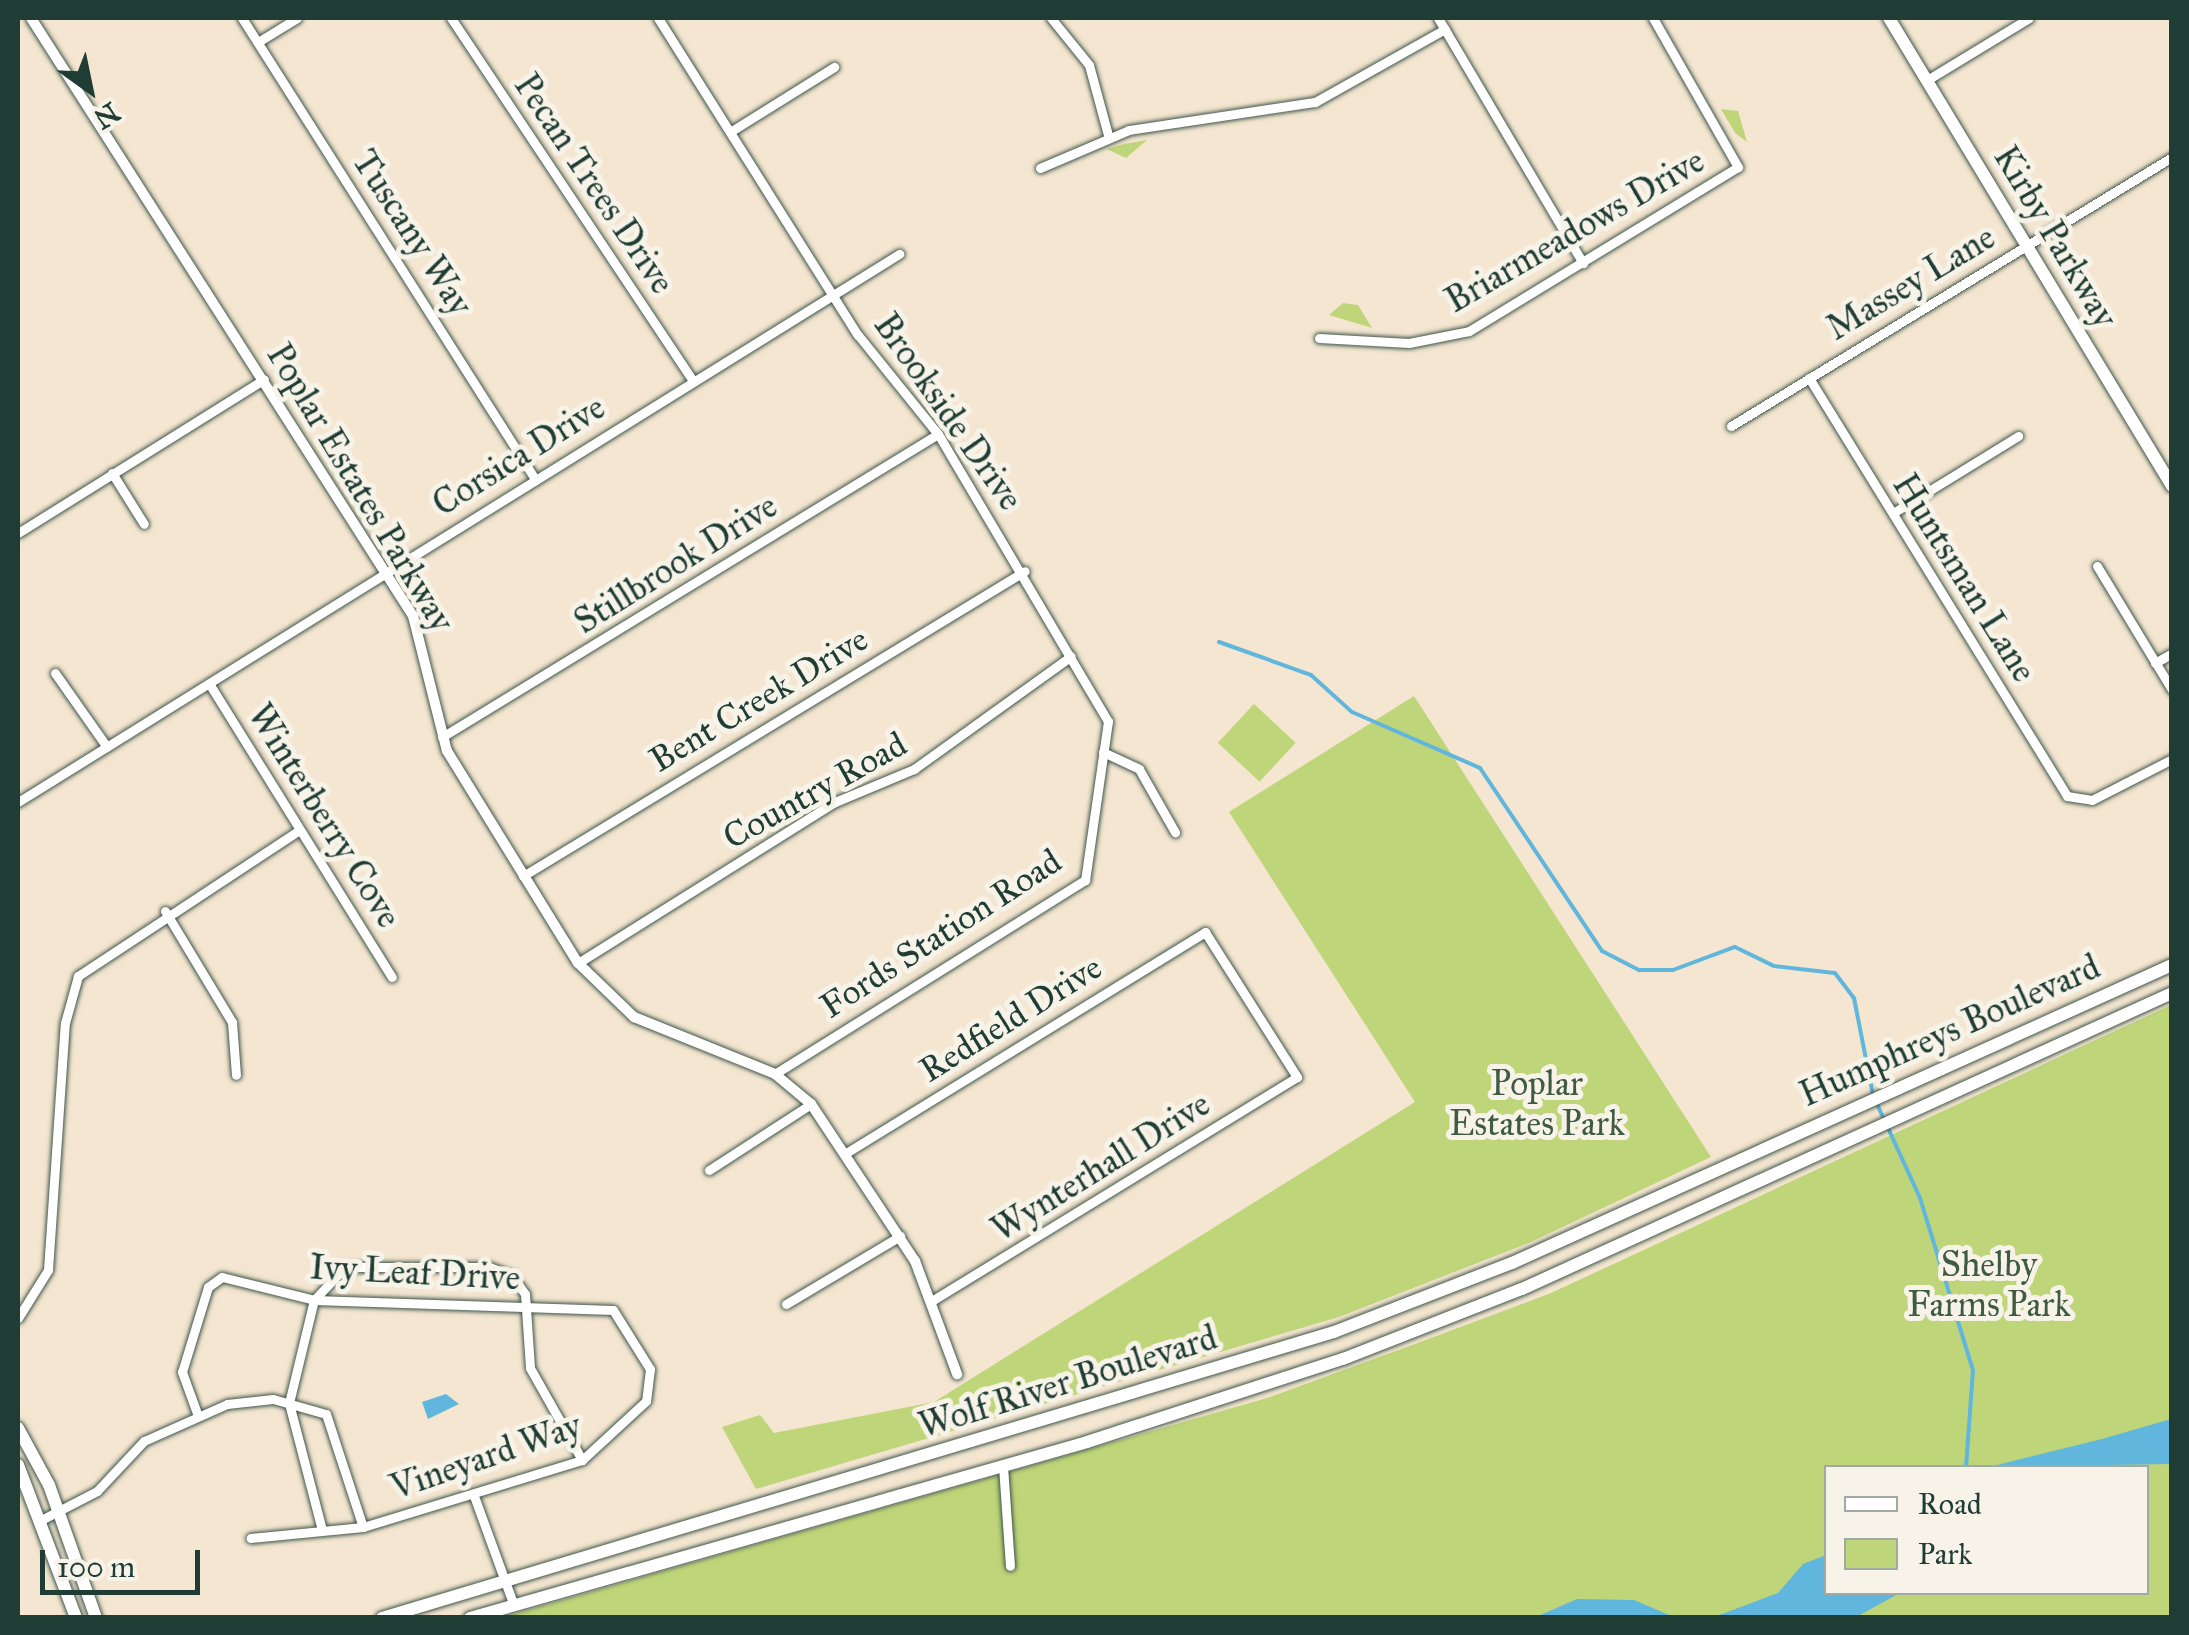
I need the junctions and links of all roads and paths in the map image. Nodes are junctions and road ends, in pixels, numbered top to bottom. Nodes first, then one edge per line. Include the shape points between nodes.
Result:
1 (31, 18) edge
2 (242, 18) edge
3 (297, 18) edge
4 (451, 18) edge
5 (658, 18) edge
6 (1051, 18) edge
7 (1438, 18) edge
8 (1653, 18) edge
9 (1889, 18) edge
10 (2028, 18) edge
11 (1446, 29) junction
12 (258, 42) junction
13 (834, 67) dead end
14 (1927, 80) junction
15 (730, 132) junction
16 (1108, 135) junction
17 (2172, 156) edge
18 (1040, 168) dead end
19 (2025, 246) junction
20 (899, 254) dead end
21 (1583, 262) junction
22 (832, 295) junction
23 (1319, 338) dead end
24 (1809, 378) junction
25 (264, 379) junction
26 (693, 381) junction
27 (1732, 426) dead end
28 (938, 434) junction
29 (2018, 436) dead end
30 (112, 473) junction
31 (535, 479) junction
32 (2172, 486) edge
33 (1893, 513) junction
34 (144, 524) dead end
35 (18, 533) edge
36 (2097, 566) dead end
37 (384, 570) junction
38 (1024, 571) junction
39 (2172, 652) edge
40 (1071, 656) junction
41 (2155, 663) junction
42 (56, 673) dead end
43 (210, 685) junction
44 (2172, 690) edge
45 (442, 737) junction
46 (107, 747) junction
47 (1103, 752) junction
48 (2172, 760) edge
49 (18, 802) edge
50 (298, 831) junction
51 (1175, 832) dead end
52 (523, 876) junction
53 (165, 911) junction
54 (1205, 932) joint
55 (578, 964) junction
56 (2172, 964) edge
57 (392, 977) dead end
58 (2172, 993) edge
59 (775, 1074) junction
60 (236, 1075) dead end
61 (811, 1104) junction
62 (846, 1153) junction
63 (1753, 1153) joint
64 (709, 1170) dead end
65 (1764, 1178) joint
66 (900, 1236) junction
67 (314, 1300) junction
68 (933, 1300) junction
69 (786, 1304) dead end
70 (581, 1305) joint
71 (526, 1306) junction
72 (18, 1318) edge
73 (957, 1374) dead end
74 (289, 1403) junction
75 (198, 1416) junction
76 (18, 1428) edge
77 (582, 1460) junction
78 (18, 1465) edge
79 (1003, 1466) junction
80 (474, 1496) junction
81 (60, 1512) junction
82 (43, 1519) junction
83 (363, 1526) junction
84 (322, 1530) junction
85 (251, 1538) dead end
86 (1010, 1566) dead end
87 (502, 1576) junction
88 (513, 1602) junction
89 (76, 1618) edge
90 (96, 1618) edge
91 (382, 1618) edge
92 (470, 1618) edge

1 - 25 street, Poplar Estates Parkway
2 - 12 street, Tuscany Way
3 - 12 street
4 - 26 street, Pecan Trees Drive
5 - 15 street, Brookside Drive
6 - 16 street via 1089,65
7 - 11 street
8 - 21 street, Briarmeadows Drive via 1738,167
9 - 14 main road, Kirby Parkway
10 - 14 street
11 - 16 street via 1314,102
11 - 21 street
12 - 31 street, Tuscany Way
13 - 15 street
14 - 19 main road, Kirby Parkway
15 - 22 street, Brookside Drive
16 - 18 street
17 - 19 street, Massey Lane
19 - 24 street, Massey Lane
19 - 32 main road, Kirby Parkway
20 - 22 street, Corsica Drive
21 - 23 street, Briarmeadows Drive via 1454,336
22 - 26 street, Corsica Drive
22 - 28 street, Brookside Drive
24 - 27 street, Massey Lane
24 - 33 street, Huntsman Lane
25 - 30 street
25 - 37 street, Poplar Estates Parkway
26 - 31 street, Corsica Drive
28 - 38 street, Brookside Drive
28 - 45 street, Stillbrook Drive
29 - 33 street
30 - 34 street
30 - 35 street
31 - 37 street, Corsica Drive
33 - 48 street, Huntsman Lane via 2077,803
36 - 41 street
37 - 43 street, Corsica Drive
37 - 45 street, Poplar Estates Parkway via 428,649
38 - 40 street, Brookside Drive
38 - 52 street, Bent Creek Drive
39 - 41 street
40 - 47 street, Brookside Drive via 1107,712
40 - 55 street, Country Road via 914,769 836,802
41 - 44 street
42 - 46 street
43 - 46 street, Corsica Drive
43 - 50 street, Winterberry Cove
45 - 52 street, Poplar Estates Parkway
46 - 49 street, Corsica Drive
47 - 51 street via 1139,769
47 - 59 street, Fords Station Road via 1085,880
50 - 53 street
50 - 57 street, Winterberry Cove
52 - 55 street, Poplar Estates Parkway
53 - 60 street via 232,1022
53 - 72 street via 78,976 69,995 48,1270
54 - 62 street, Redfield Drive
54 - 68 street, Wynterhall Drive via 1296,1077
55 - 59 street, Poplar Estates Parkway via 634,1017
56 - 63 main road, Humphreys Boulevard
58 - 65 main road, Humphreys Boulevard
59 - 61 street, Poplar Estates Parkway
61 - 62 street, Poplar Estates Parkway
61 - 64 street
62 - 66 street, Poplar Estates Parkway
63 - 87 main road, Wolf River Boulevard via 1334,1332
65 - 79 main road, Wolf River Boulevard via 1343,1358
66 - 68 street, Poplar Estates Parkway
66 - 69 street
67 - 71 street, Ivy Leaf Drive
67 - 71 street via 346,1266 489,1267 519,1282
67 - 74 street
67 - 75 street, Ivy Leaf Drive via 211,1282 182,1372
68 - 73 street, Poplar Estates Parkway
70 - 71 street, Ivy Leaf Drive
70 - 77 street, Vineyard Way via 613,1310 652,1381 636,1413
71 - 77 street via 530,1368
74 - 75 street via 246,1400
74 - 83 street via 326,1414
74 - 84 street
75 - 81 street via 144,1441 96,1491
76 - 81 main road
77 - 80 street, Vineyard Way
78 - 82 main road
79 - 86 street
79 - 88 main road, Wolf River Boulevard
80 - 83 street, Vineyard Way
80 - 87 street
81 - 82 street
81 - 90 main road
82 - 89 main road
83 - 84 street, Vineyard Way
84 - 85 street, Vineyard Way
87 - 88 street
87 - 91 main road, Wolf River Boulevard
88 - 92 main road, Wolf River Boulevard

